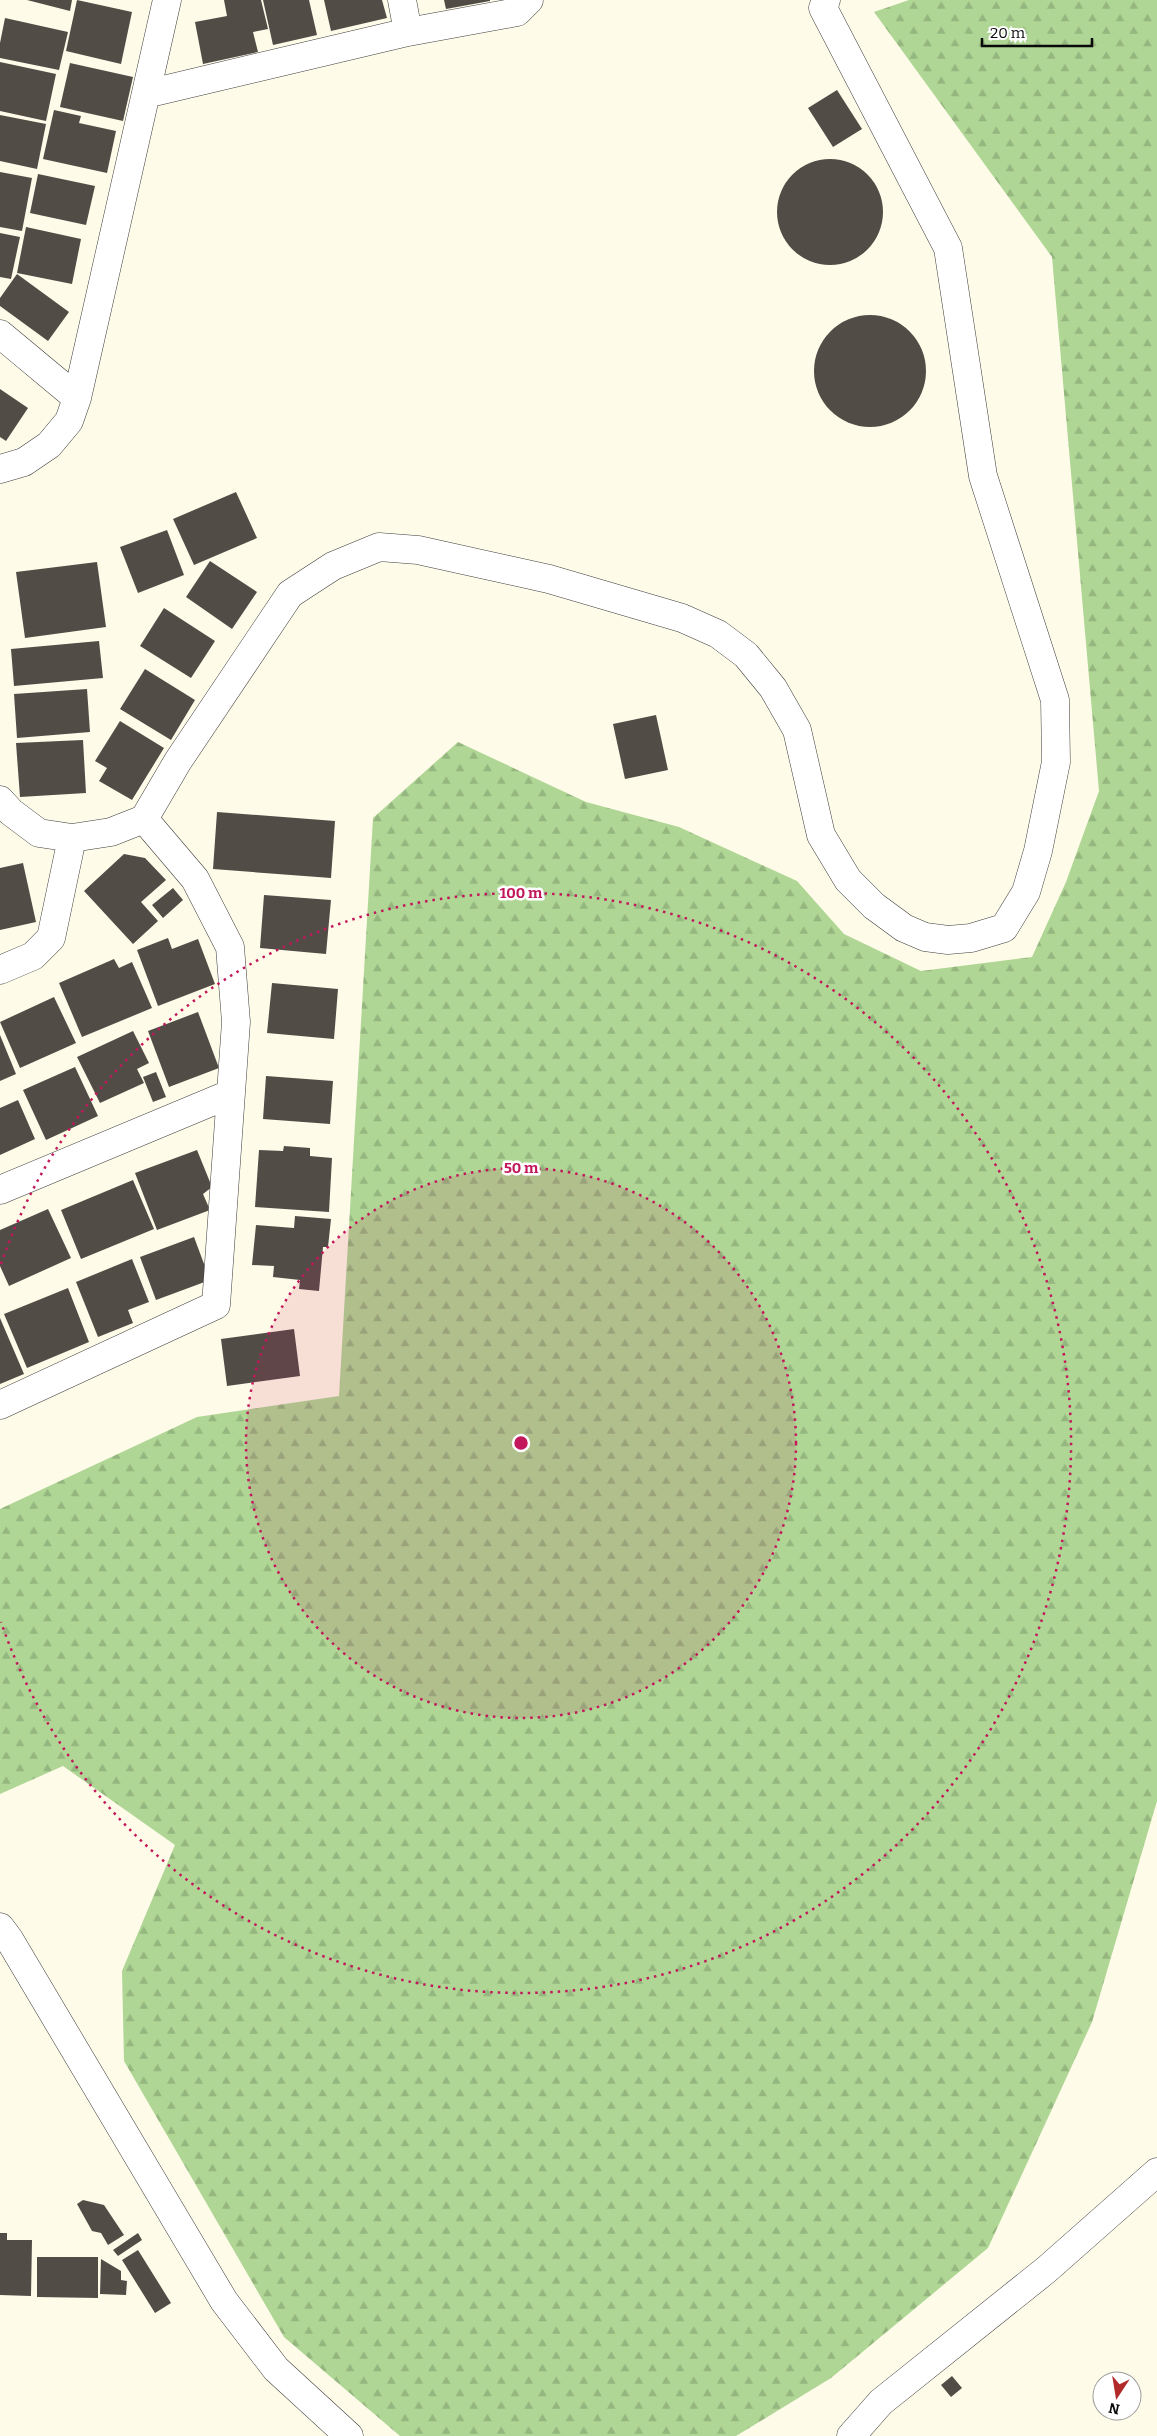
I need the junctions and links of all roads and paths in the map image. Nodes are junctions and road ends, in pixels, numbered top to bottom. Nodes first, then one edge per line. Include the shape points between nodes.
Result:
1 (167, 0) edge
2 (402, 0) edge
3 (529, 0) edge
4 (826, 0) edge
5 (408, 32) junction
6 (146, 94) junction
7 (0, 334) edge
8 (77, 398) junction
9 (0, 469) edge
10 (0, 800) edge
11 (144, 819) junction
12 (72, 838) junction
13 (0, 970) edge
14 (230, 1094) junction
15 (0, 1190) edge
16 (0, 1405) edge
17 (0, 1927) edge
18 (1157, 2172) edge
19 (349, 2436) edge
20 (851, 2436) edge

1 - 6 street
2 - 5 street
3 - 5 street via 517,12
4 - 11 street via 823,8 948,248 983,476 1055,700 1056,762 1038,851 1026,892 1004,928 971,938 925,937 904,928 874,906 848,880 821,835 797,730 773,688 746,655 718,634 682,618 550,579 418,550 379,547 333,566 290,594 178,761
5 - 6 street
6 - 8 street
7 - 8 street
8 - 9 street via 69,421 49,445 24,462
10 - 12 street via 39,833
11 - 12 street via 110,832
11 - 14 street via 195,880 230,948 236,1022
12 - 13 street via 51,938 33,956
14 - 15 street
14 - 16 street via 216,1305
17 - 19 street via 224,2301 276,2369
18 - 20 street via 1046,2270 881,2402

